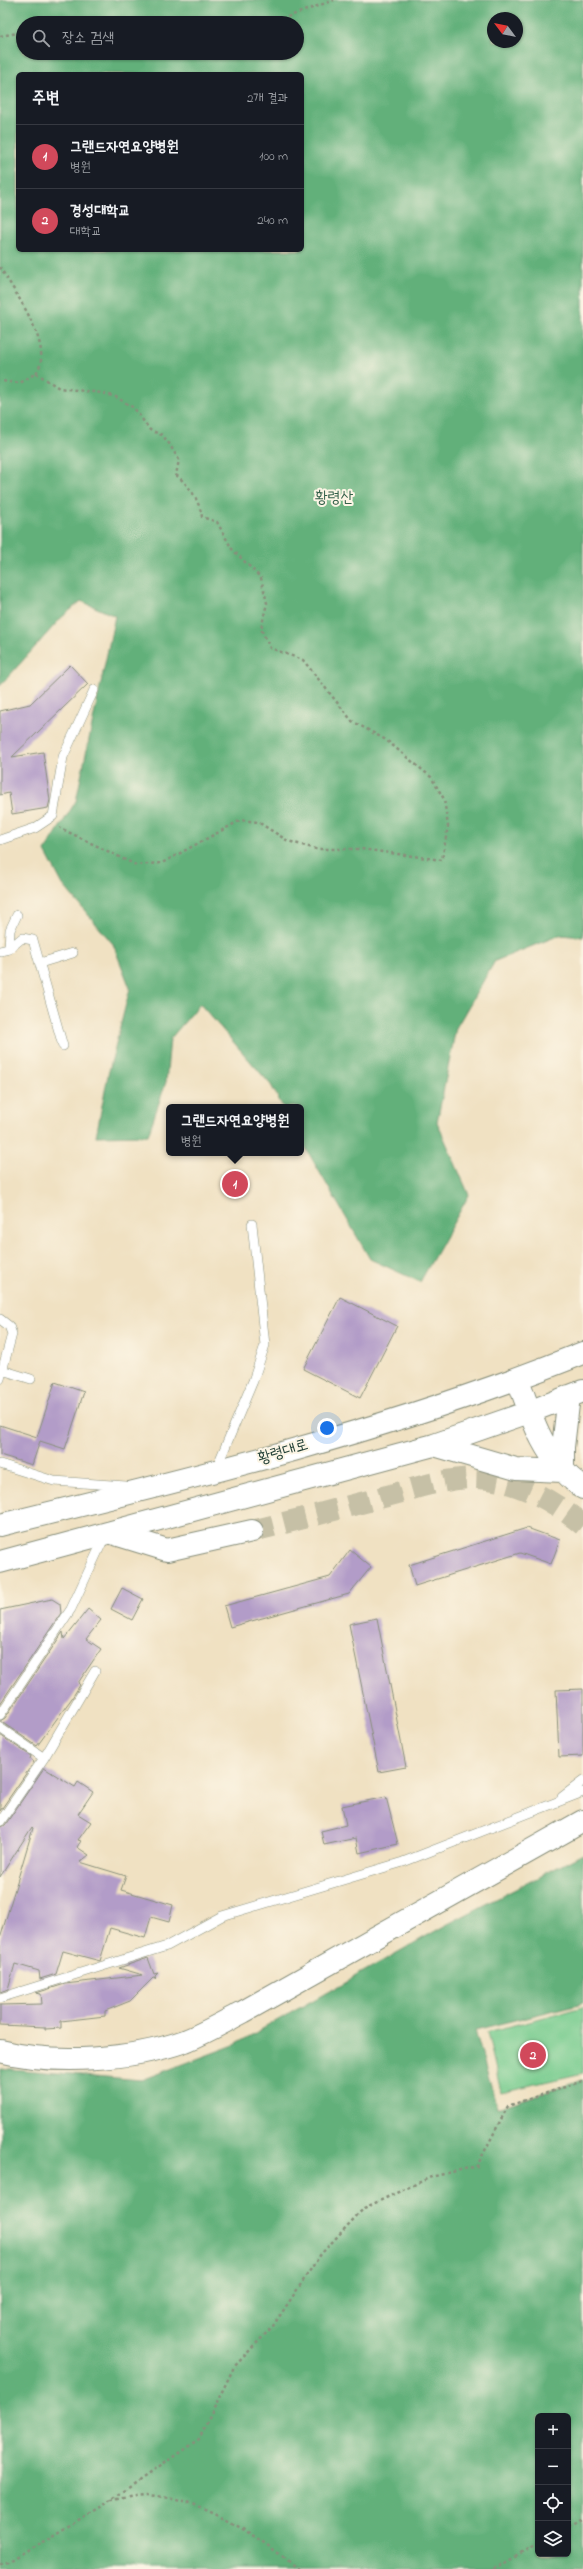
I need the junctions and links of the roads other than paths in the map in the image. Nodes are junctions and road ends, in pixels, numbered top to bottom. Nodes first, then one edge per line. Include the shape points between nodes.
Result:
1 (94, 690) dead end
2 (0, 840) edge
3 (17, 915) dead end
4 (4, 950) edge
5 (73, 953) dead end
6 (40, 963) junction
7 (63, 1046) dead end
8 (252, 1224) dead end
9 (0, 1320) edge
10 (583, 1353) edge
11 (1, 1374) edge
12 (31, 1379) dead end
13 (518, 1379) junction
14 (576, 1393) edge
15 (529, 1412) junction
16 (434, 1445) junction
17 (0, 1464) edge
18 (563, 1471) junction
19 (215, 1472) junction
20 (150, 1488) junction
21 (583, 1488) edge
22 (0, 1525) edge
23 (252, 1531) tunnel mouth
24 (109, 1534) junction
25 (0, 1562) edge
26 (95, 1671) dead end
27 (0, 1715) edge
28 (0, 1728) edge
29 (44, 1758) junction
30 (583, 1781) edge
31 (583, 1792) edge
32 (551, 1805) junction
33 (583, 1806) edge
34 (583, 1821) edge
35 (0, 1822) edge
36 (371, 1940) junction
37 (0, 1998) edge
38 (0, 2051) edge

1 - 2 lane via 63,757 53,816
3 - 4 lane
4 - 6 lane via 22,938 28,938 33,940
5 - 6 lane
6 - 7 lane
8 - 19 lane via 265,1345
9 - 11 lane via 8,1326 12,1334
10 - 13 main road, 황령대로
11 - 12 lane
13 - 15 main road
13 - 19 main road, 황령대로
14 - 15 main road, 황령대로
14 - 18 main road via 563,1447
15 - 16 main road, 황령대로
15 - 18 main road via 538,1435
16 - 18 main road via 516,1469
16 - 24 main road, 황령대로
17 - 20 lane via 54,1481
18 - 21 main road
19 - 20 main road, 황령대로
20 - 22 main road, 황령대로
23 - 24 main road via 167,1550
24 - 25 main road, 황령대로
24 - 27 lane via 71,1610
26 - 29 lane
28 - 29 lane
29 - 35 lane
30 - 32 lane
31 - 32 lane
32 - 37 lane via 403,1862 222,1916 167,1946
33 - 36 main road via 569,1817 449,1888
34 - 36 main road
36 - 38 main road via 243,2012 185,2040 137,2054 107,2057 68,2058

